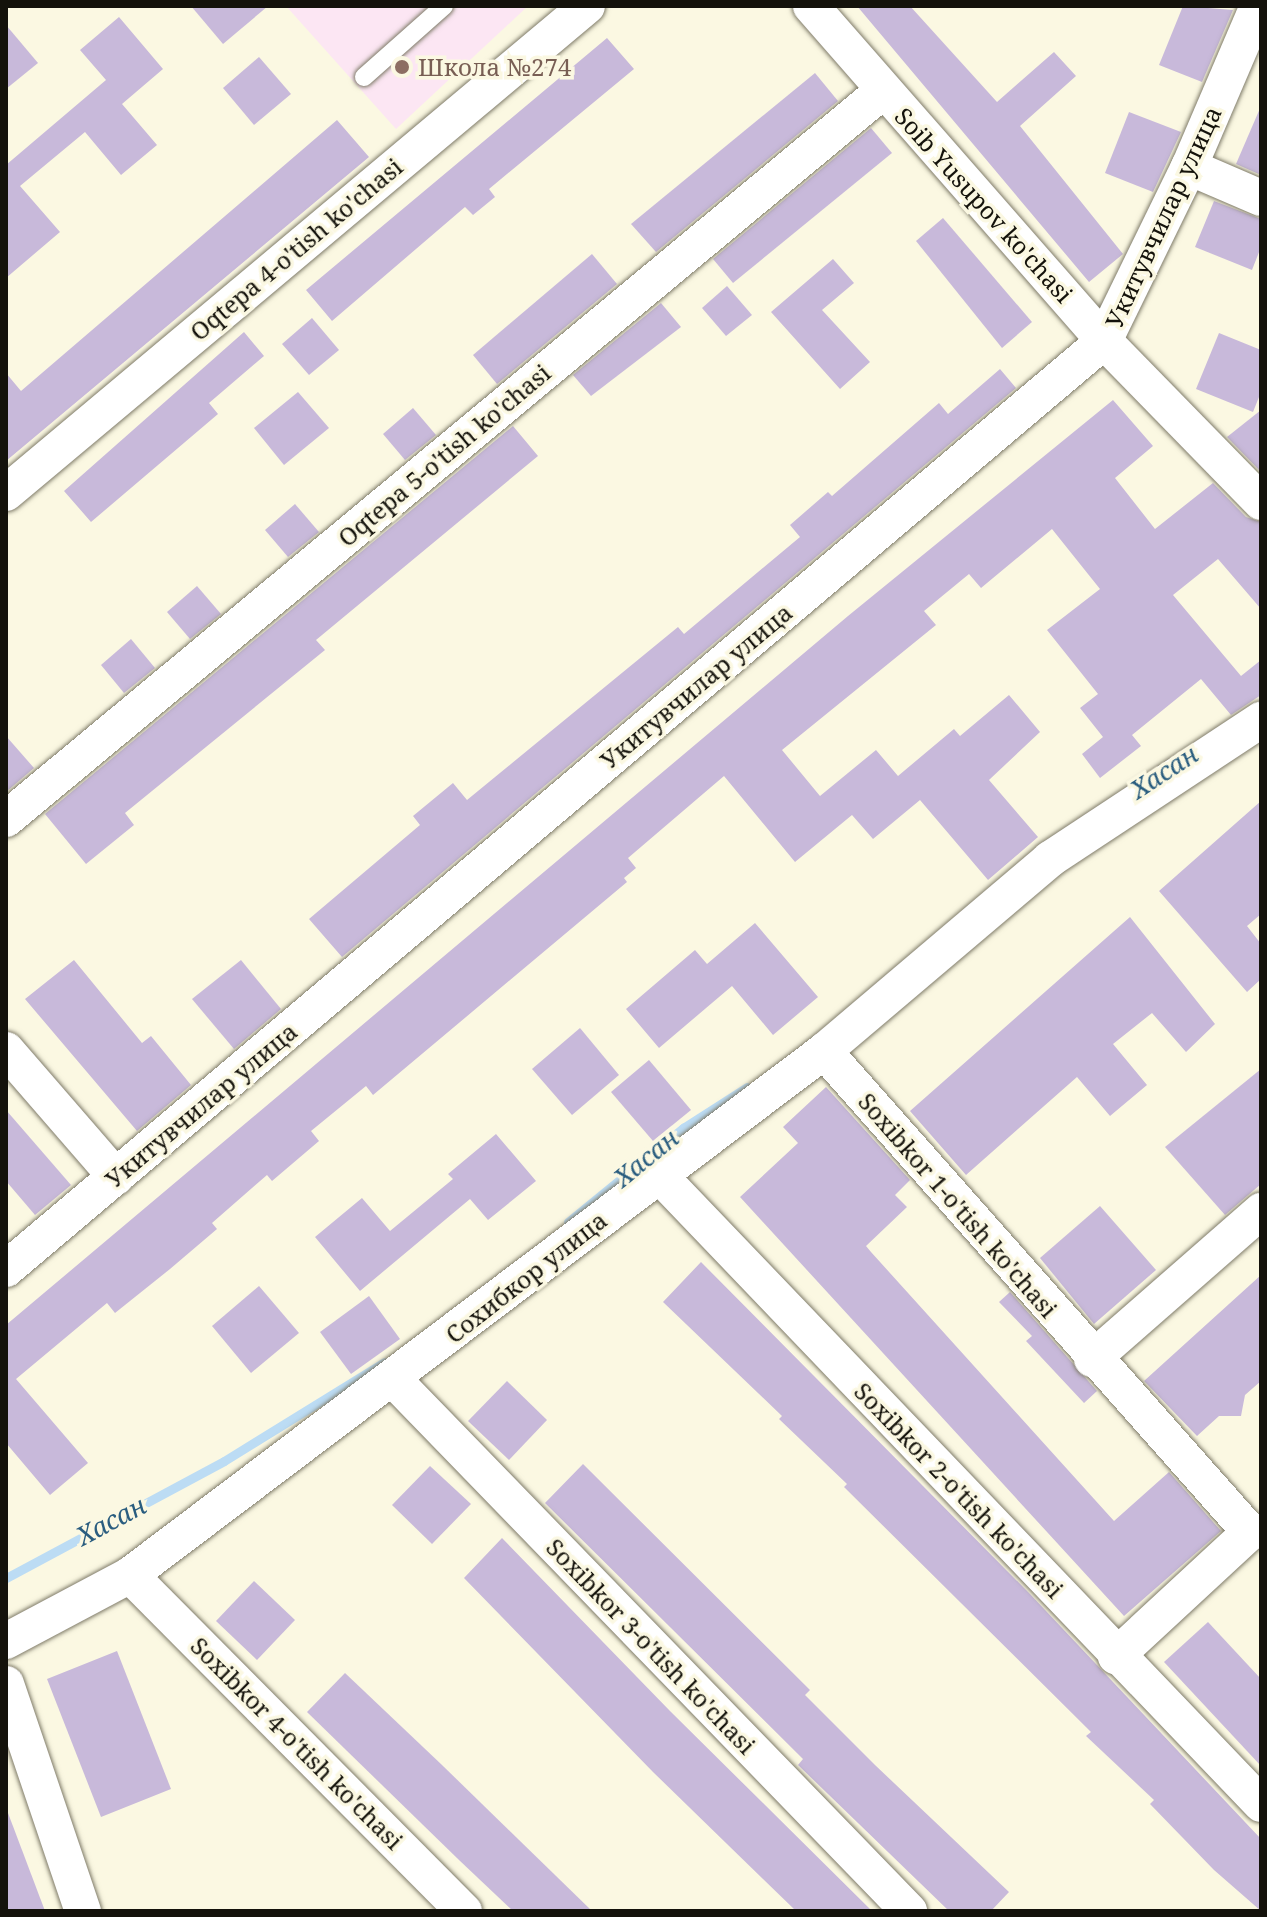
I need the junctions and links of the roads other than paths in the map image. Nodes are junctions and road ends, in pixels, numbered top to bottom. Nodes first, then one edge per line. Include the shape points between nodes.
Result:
1 (444, 6) edge
2 (587, 6) edge
3 (811, 6) edge
4 (1258, 6) edge
5 (364, 77) dead end
6 (883, 91) junction
7 (1189, 167) junction
8 (1261, 198) edge
9 (1104, 341) junction
10 (6, 493) edge
11 (1261, 502) edge
12 (1261, 720) edge
13 (6, 819) edge
14 (6, 1050) edge
15 (824, 1051) junction
16 (658, 1174) junction
17 (116, 1177) junction
18 (1261, 1211) edge
19 (6, 1269) edge
20 (1092, 1359) junction
21 (394, 1380) junction
22 (130, 1575) junction
23 (6, 1641) edge
24 (1116, 1656) junction
25 (6, 1684) edge
26 (1261, 1804) edge
27 (83, 1911) edge
28 (464, 1911) edge
29 (909, 1911) edge

1 - 5 lane
2 - 10 street, Oqtepa 4-o'tish ko'chasi
3 - 6 street, Soib Yusupov ko'chasi
4 - 7 street, Укитувчилар улица
6 - 9 street, Soib Yusupov ko'chasi
6 - 13 street, Oqtepa 5-o'tish ko'chasi
7 - 8 street
7 - 9 street, Укитувчилар улица
9 - 11 street, Soib Yusupov ko'chasi
9 - 17 street, Укитувчилар улица
12 - 15 street, Сохибкор улица via 1050,859
14 - 17 street
15 - 16 street, Сохибкор улица
15 - 20 street, Soxibkor 1-o'tish ko'chasi
16 - 21 street, Сохибкор улица
16 - 24 street, Soxibkor 2-o'tish ko'chasi
17 - 19 street, Укитувчилар улица
18 - 20 street
20 - 24 street, Soxibkor 1-o'tish ko'chasi via 1250,1532
21 - 22 street, Сохибкор улица
21 - 29 street, Soxibkor 3-o'tish ko'chasi
22 - 23 street, Сохибкор улица
22 - 28 street, Soxibkor 4-o'tish ko'chasi
24 - 26 street, Soxibkor 2-o'tish ko'chasi
25 - 27 street

